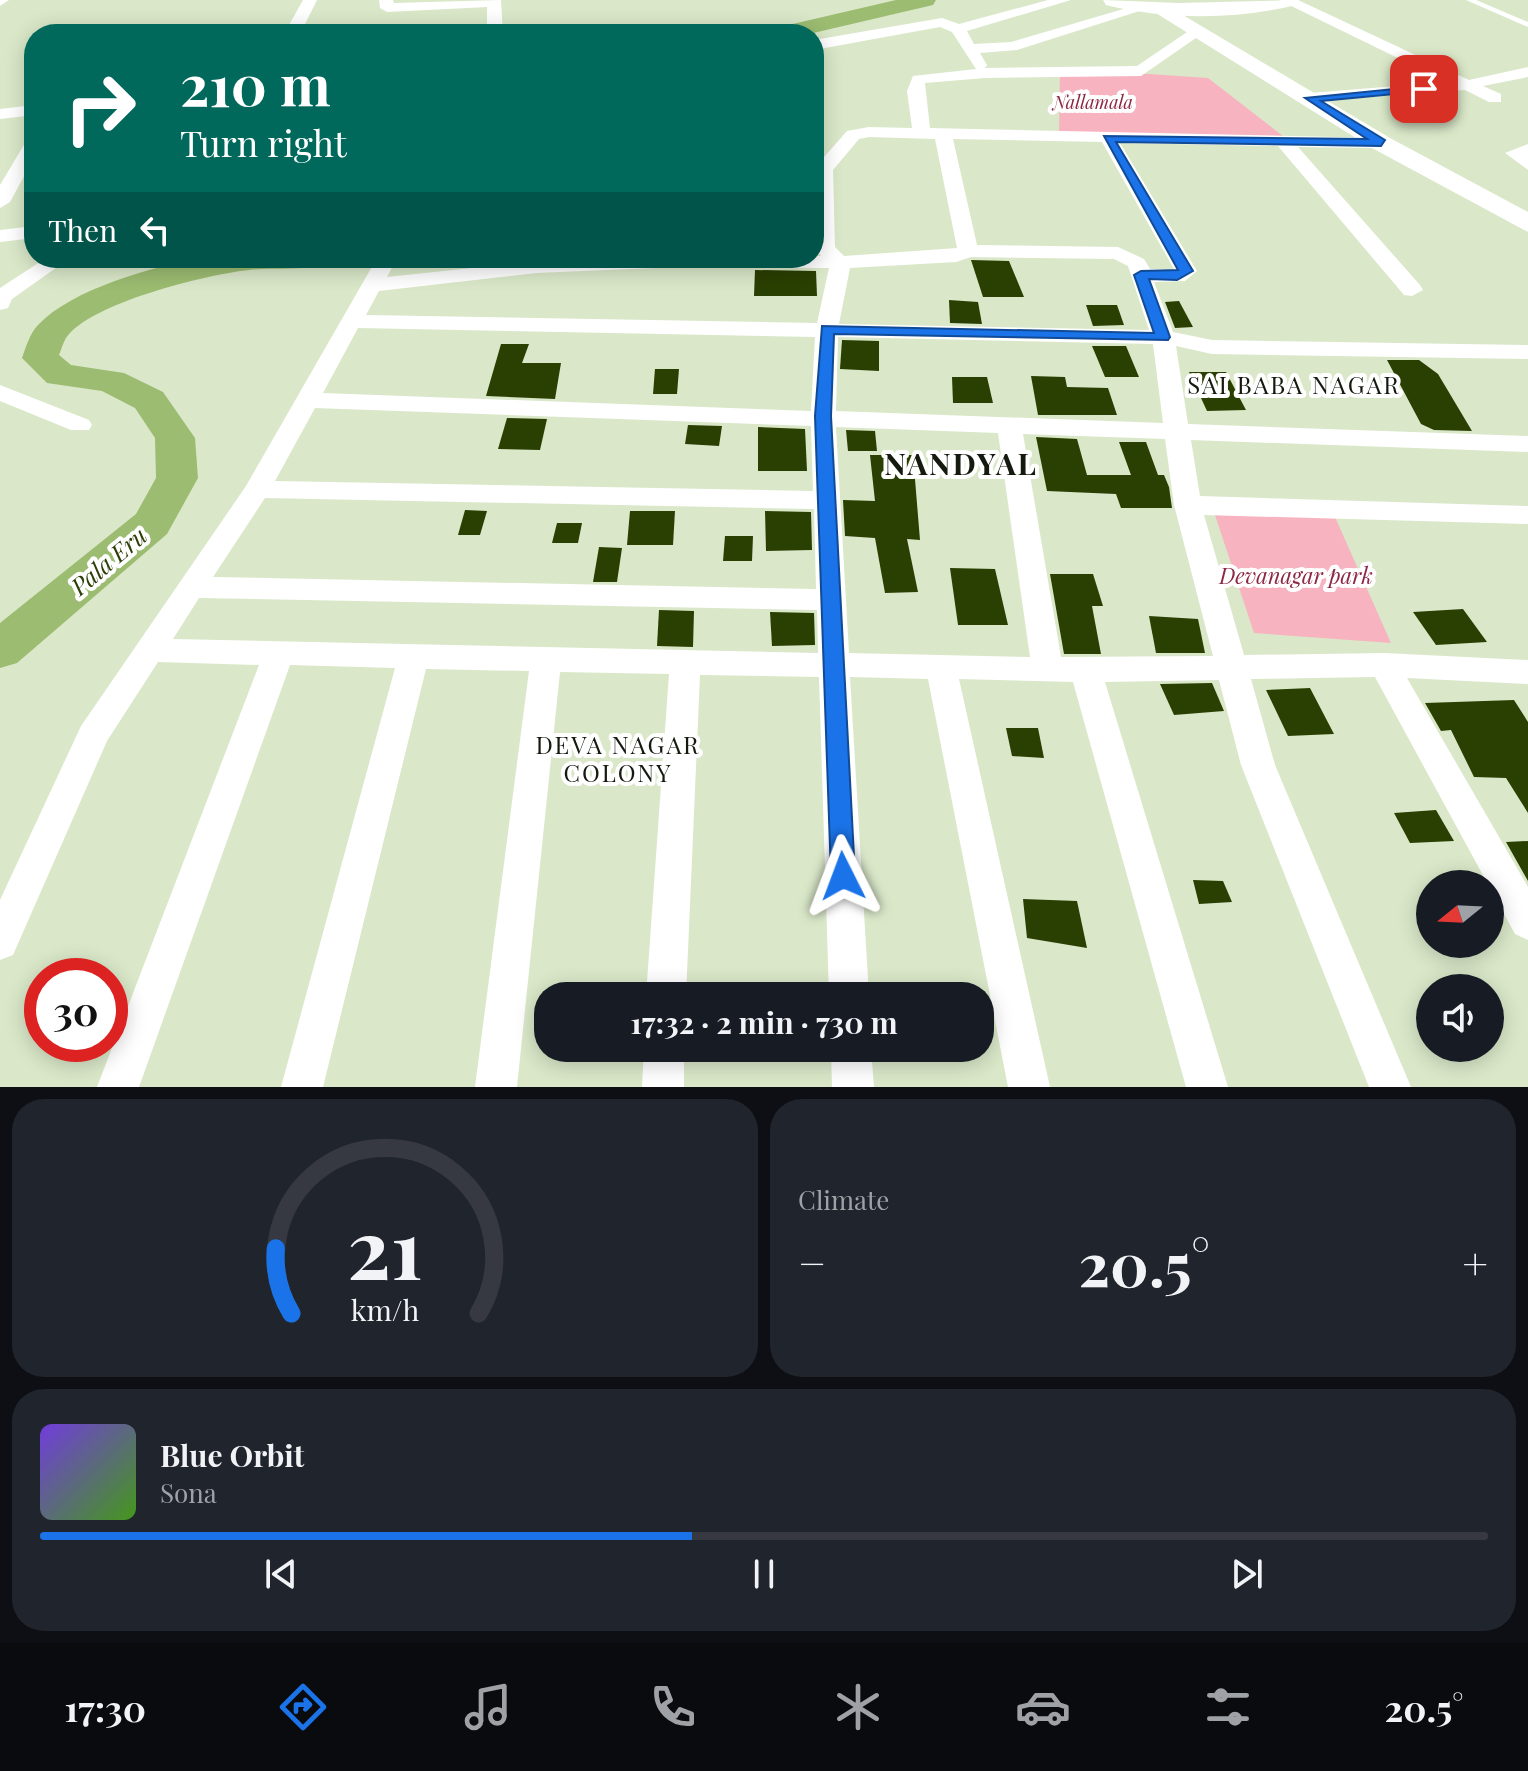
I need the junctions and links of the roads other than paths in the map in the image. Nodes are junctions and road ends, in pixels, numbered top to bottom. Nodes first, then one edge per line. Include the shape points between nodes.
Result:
1 (310, 0) edge
2 (386, 0) edge
3 (1064, 0) edge
4 (1114, 0) edge
5 (1246, 0) edge
6 (1287, 0) edge
7 (1470, 0) edge
8 (494, 1) edge
9 (1173, 15) junction
10 (297, 24) edge
11 (495, 24) edge
12 (1528, 25) edge
13 (958, 29) junction
14 (824, 43) edge
15 (969, 49) junction
16 (1528, 72) edge
17 (985, 73) junction
18 (1466, 85) junction
19 (1310, 98) junction
20 (1495, 98) dead end
21 (24, 111) edge
22 (0, 114) edge
23 (932, 135) junction
24 (1108, 138) junction
25 (1285, 143) junction
26 (1381, 143) junction
27 (1528, 149) edge
28 (24, 160) edge
29 (1528, 164) edge
30 (0, 202) edge
31 (1528, 223) edge
32 (24, 233) edge
33 (0, 236) edge
34 (968, 251) junction
35 (824, 263) edge
36 (840, 264) junction
37 (45, 268) edge
38 (381, 268) edge
39 (522, 268) edge
40 (1141, 275) junction
41 (370, 286) junction
42 (1412, 290) dead end
43 (0, 303) edge
44 (351, 321) junction
45 (827, 329) junction
46 (1163, 337) junction
47 (1528, 352) edge
48 (0, 392) edge
49 (307, 400) junction
50 (823, 416) junction
51 (80, 425) dead end
52 (1009, 425) junction
53 (1179, 431) junction
54 (1528, 444) edge
55 (257, 489) junction
56 (827, 500) junction
57 (1188, 505) junction
58 (1528, 515) edge
59 (191, 587) junction
60 (830, 600) junction
61 (149, 650) junction
62 (279, 652) junction
63 (414, 656) junction
64 (546, 660) junction
65 (685, 662) junction
66 (833, 665) junction
67 (1384, 665) junction
68 (941, 667) junction
69 (1231, 667) junction
70 (1047, 669) junction
71 (1085, 669) junction
72 (1526, 675) edge
73 (1528, 922) edge
74 (0, 942) edge
75 (667, 982) edge
76 (848, 982) edge
77 (664, 1062) edge
78 (852, 1062) edge
79 (118, 1087) edge
80 (302, 1087) edge
81 (496, 1087) edge
82 (663, 1087) edge
83 (853, 1087) edge
84 (1029, 1087) edge
85 (1207, 1087) edge
86 (1390, 1087) edge

1 - 10 street
2 - 8 street via 387,8
3 - 13 street
4 - 9 highway
5 - 9 highway
6 - 9 highway
6 - 18 street
7 - 12 lane
8 - 11 street
9 - 15 street via 1012,47
9 - 17 street via 1141,71
9 - 19 main road
13 - 14 street via 942,22
13 - 15 street
15 - 17 street
16 - 18 street
17 - 23 street via 919,79 914,91
18 - 19 street
18 - 20 street
19 - 26 main road
21 - 22 street
23 - 24 street
23 - 34 street
23 - 36 street via 853,135 824,169 825,248
24 - 25 street
24 - 40 street via 1186,271 1177,276
25 - 26 street
25 - 42 street
26 - 31 main road
27 - 29 street via 1514,151
28 - 30 street
32 - 33 street
34 - 36 street
34 - 40 street via 1118,253 1137,263
35 - 36 street
36 - 45 street
37 - 43 street
38 - 41 street
39 - 41 street
40 - 46 street
41 - 44 street
44 - 45 street
44 - 49 street
45 - 46 street
45 - 50 street
46 - 47 street via 1212,347
46 - 53 street
48 - 51 street
49 - 50 street
49 - 55 street
50 - 52 street
50 - 56 street
52 - 53 street
52 - 70 street
53 - 54 street
53 - 57 street
55 - 56 street
55 - 59 street
56 - 60 street
57 - 58 street
57 - 69 street
59 - 60 street
59 - 61 street
60 - 66 street
61 - 62 street
61 - 74 street via 93,735
62 - 63 street
62 - 79 street
63 - 64 street
63 - 80 street
64 - 65 street
64 - 81 street
65 - 66 street
65 - 75 street
66 - 68 street
66 - 76 street
67 - 69 street
67 - 72 street
67 - 73 street
68 - 70 street
68 - 84 street
69 - 71 street
69 - 86 street via 1258,765
70 - 71 street
71 - 85 street
77 - 82 street
78 - 83 street

